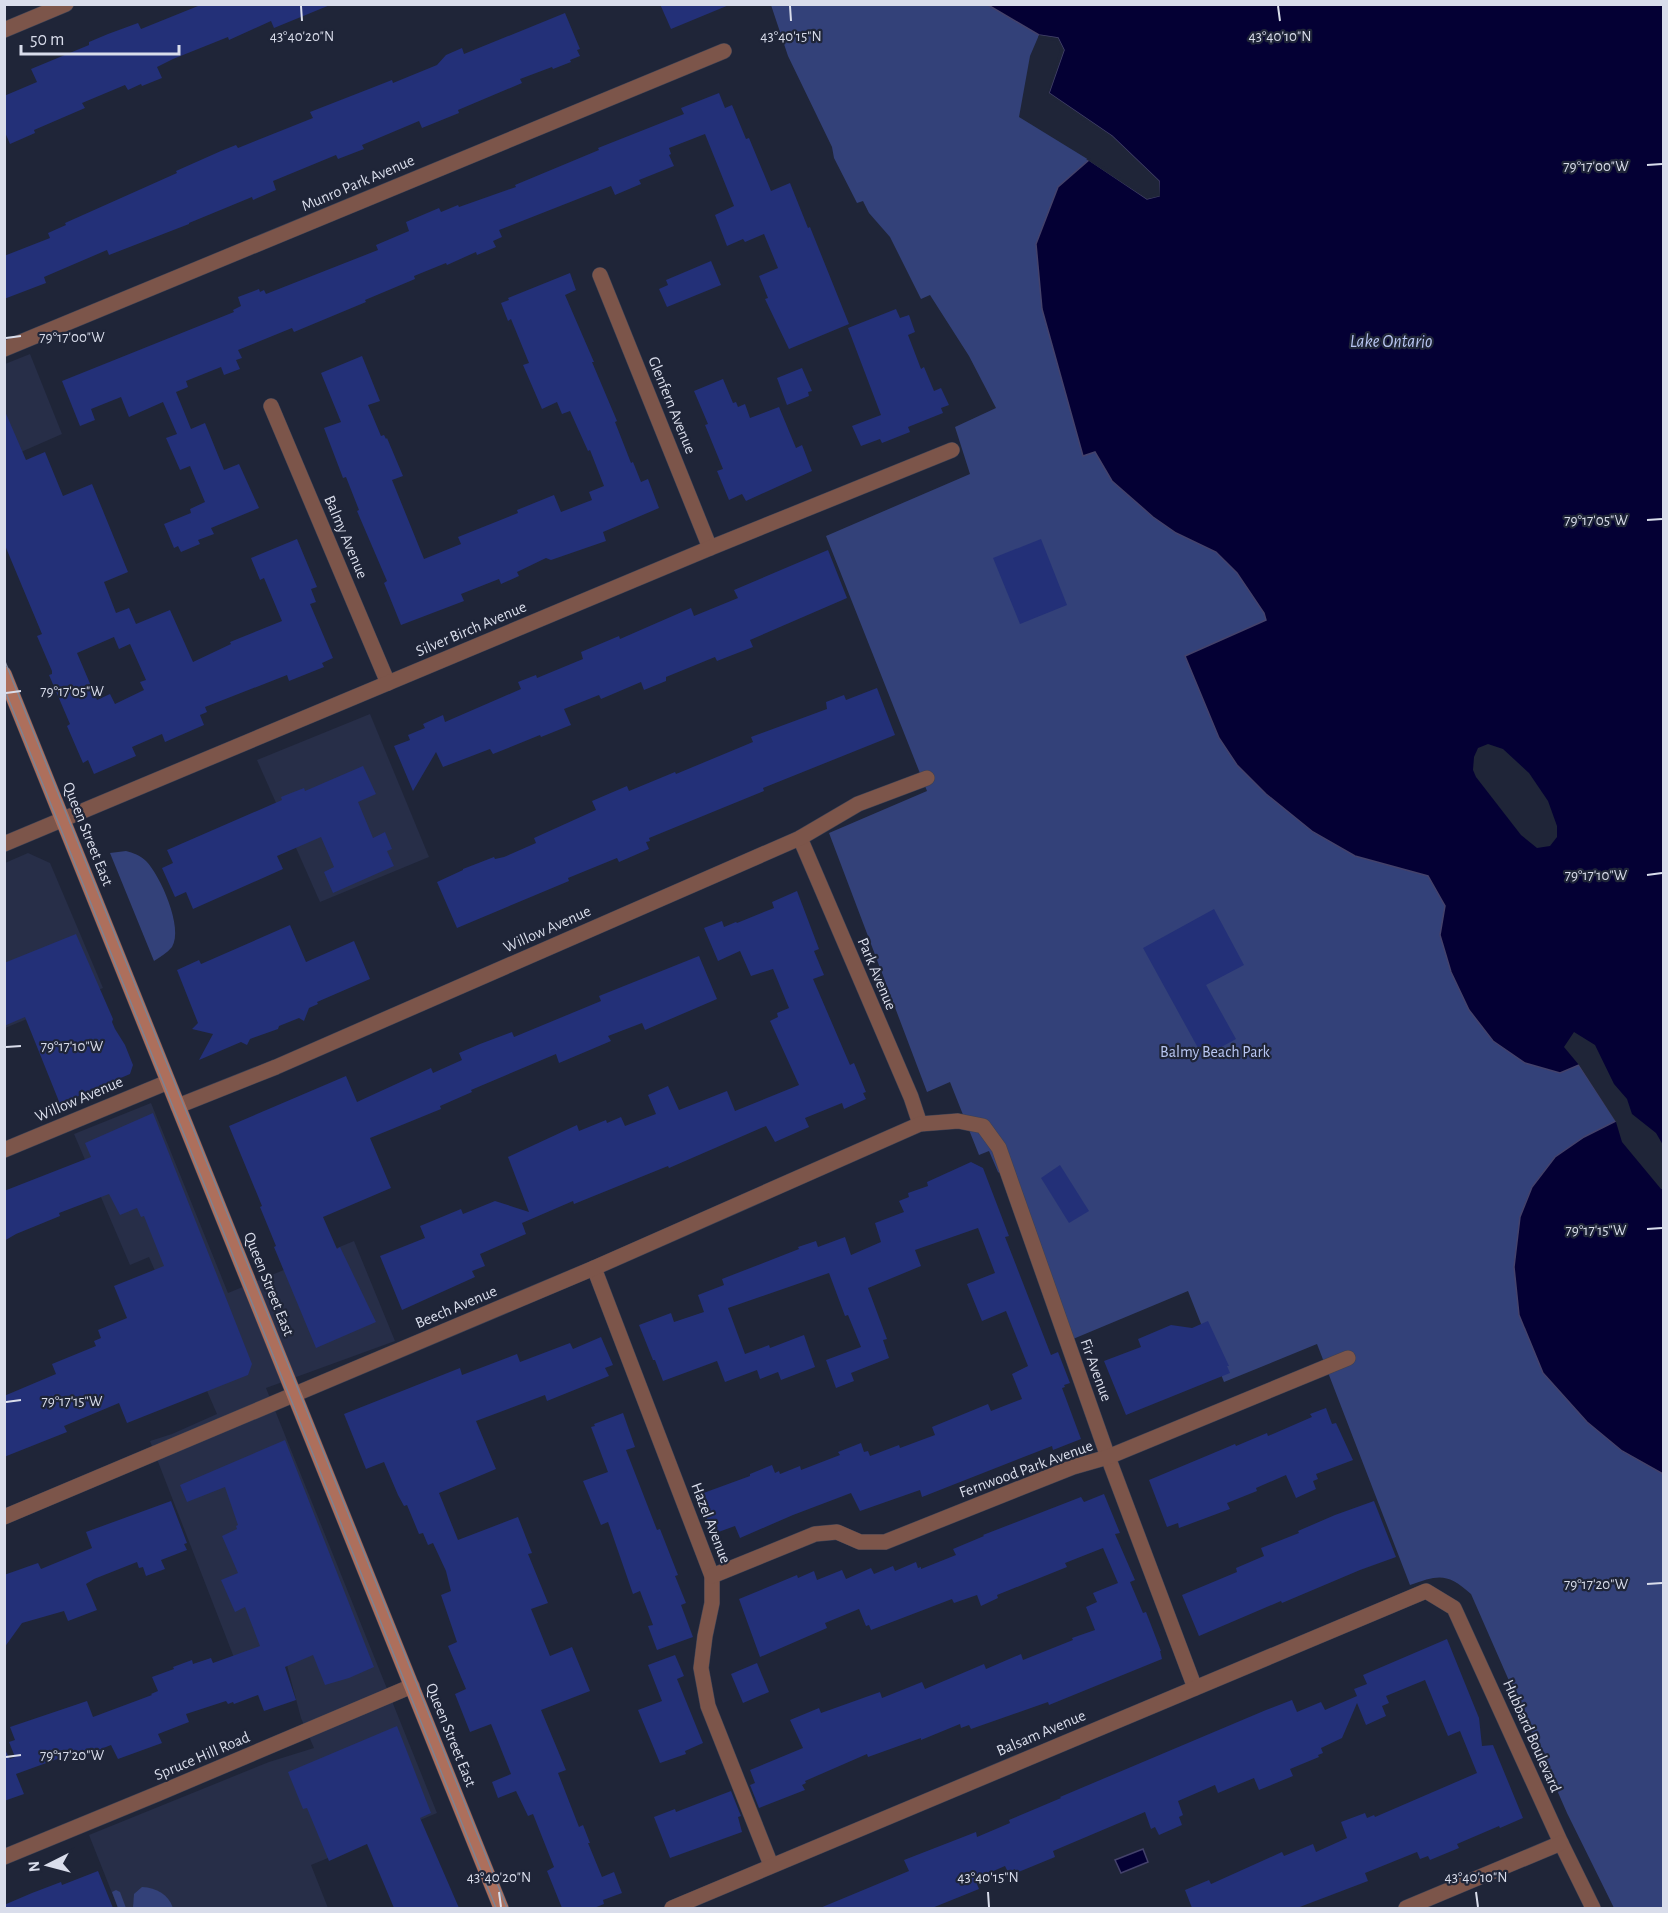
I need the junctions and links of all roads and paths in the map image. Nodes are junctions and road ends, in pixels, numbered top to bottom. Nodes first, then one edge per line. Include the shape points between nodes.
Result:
1 (66, 4) edge
2 (4, 30) edge
3 (724, 51) dead end
4 (600, 275) dead end
5 (4, 349) edge
6 (271, 406) dead end
7 (952, 450) dead end
8 (710, 548) junction
9 (4, 674) edge
10 (388, 683) junction
11 (927, 778) dead end
12 (63, 819) junction
13 (800, 838) junction
14 (4, 843) edge
15 (168, 1082) junction
16 (178, 1106) junction
17 (920, 1124) junction
18 (4, 1150) edge
19 (594, 1268) junction
20 (1348, 1358) dead end
21 (294, 1394) junction
22 (1108, 1457) junction
23 (4, 1517) edge
24 (712, 1576) junction
25 (1426, 1591) joint
26 (412, 1686) junction
27 (1195, 1688) junction
28 (1561, 1843) junction
29 (4, 1857) edge
30 (771, 1865) junction
31 (501, 1908) edge
32 (672, 1908) edge
33 (1406, 1908) edge
34 (1593, 1908) edge

1 - 2 street
3 - 5 street, Munro Park Avenue
4 - 8 street, Glenfern Avenue
6 - 10 street, Balmy Avenue
7 - 8 street, Silver Birch Avenue
8 - 10 street, Silver Birch Avenue
9 - 12 main road, Queen Street East
10 - 12 street, Silver Birch Avenue
11 - 13 street, Willow Avenue via 858,804
12 - 14 street, Silver Birch Avenue
12 - 15 main road, Queen Street East
13 - 16 street, Willow Avenue
13 - 17 street, Park Avenue
15 - 16 main road, Queen Street East
15 - 18 street, Willow Avenue
16 - 21 main road, Queen Street East
17 - 19 street, Beech Avenue
17 - 22 street, Fir Avenue via 958,1120 983,1126 999,1148
19 - 21 street, Beech Avenue
19 - 24 street, Hazel Avenue
20 - 22 street, Fernwood Park Avenue
21 - 23 street, Beech Avenue
21 - 26 main road, Queen Street East
22 - 24 street, Fernwood Park Avenue via 1073,1467 885,1542 860,1542 837,1532 815,1534
22 - 27 street, Fir Avenue
24 - 30 street, Hazel Avenue via 712,1603 701,1668 708,1706
25 - 27 street, Balsam Avenue
25 - 28 street, Hubbard Boulevard via 1454,1608
26 - 29 street, Spruce Hill Road
26 - 31 main road, Queen Street East
27 - 30 street, Balsam Avenue
28 - 33 street
28 - 34 street, Hubbard Boulevard
30 - 32 street, Balsam Avenue

